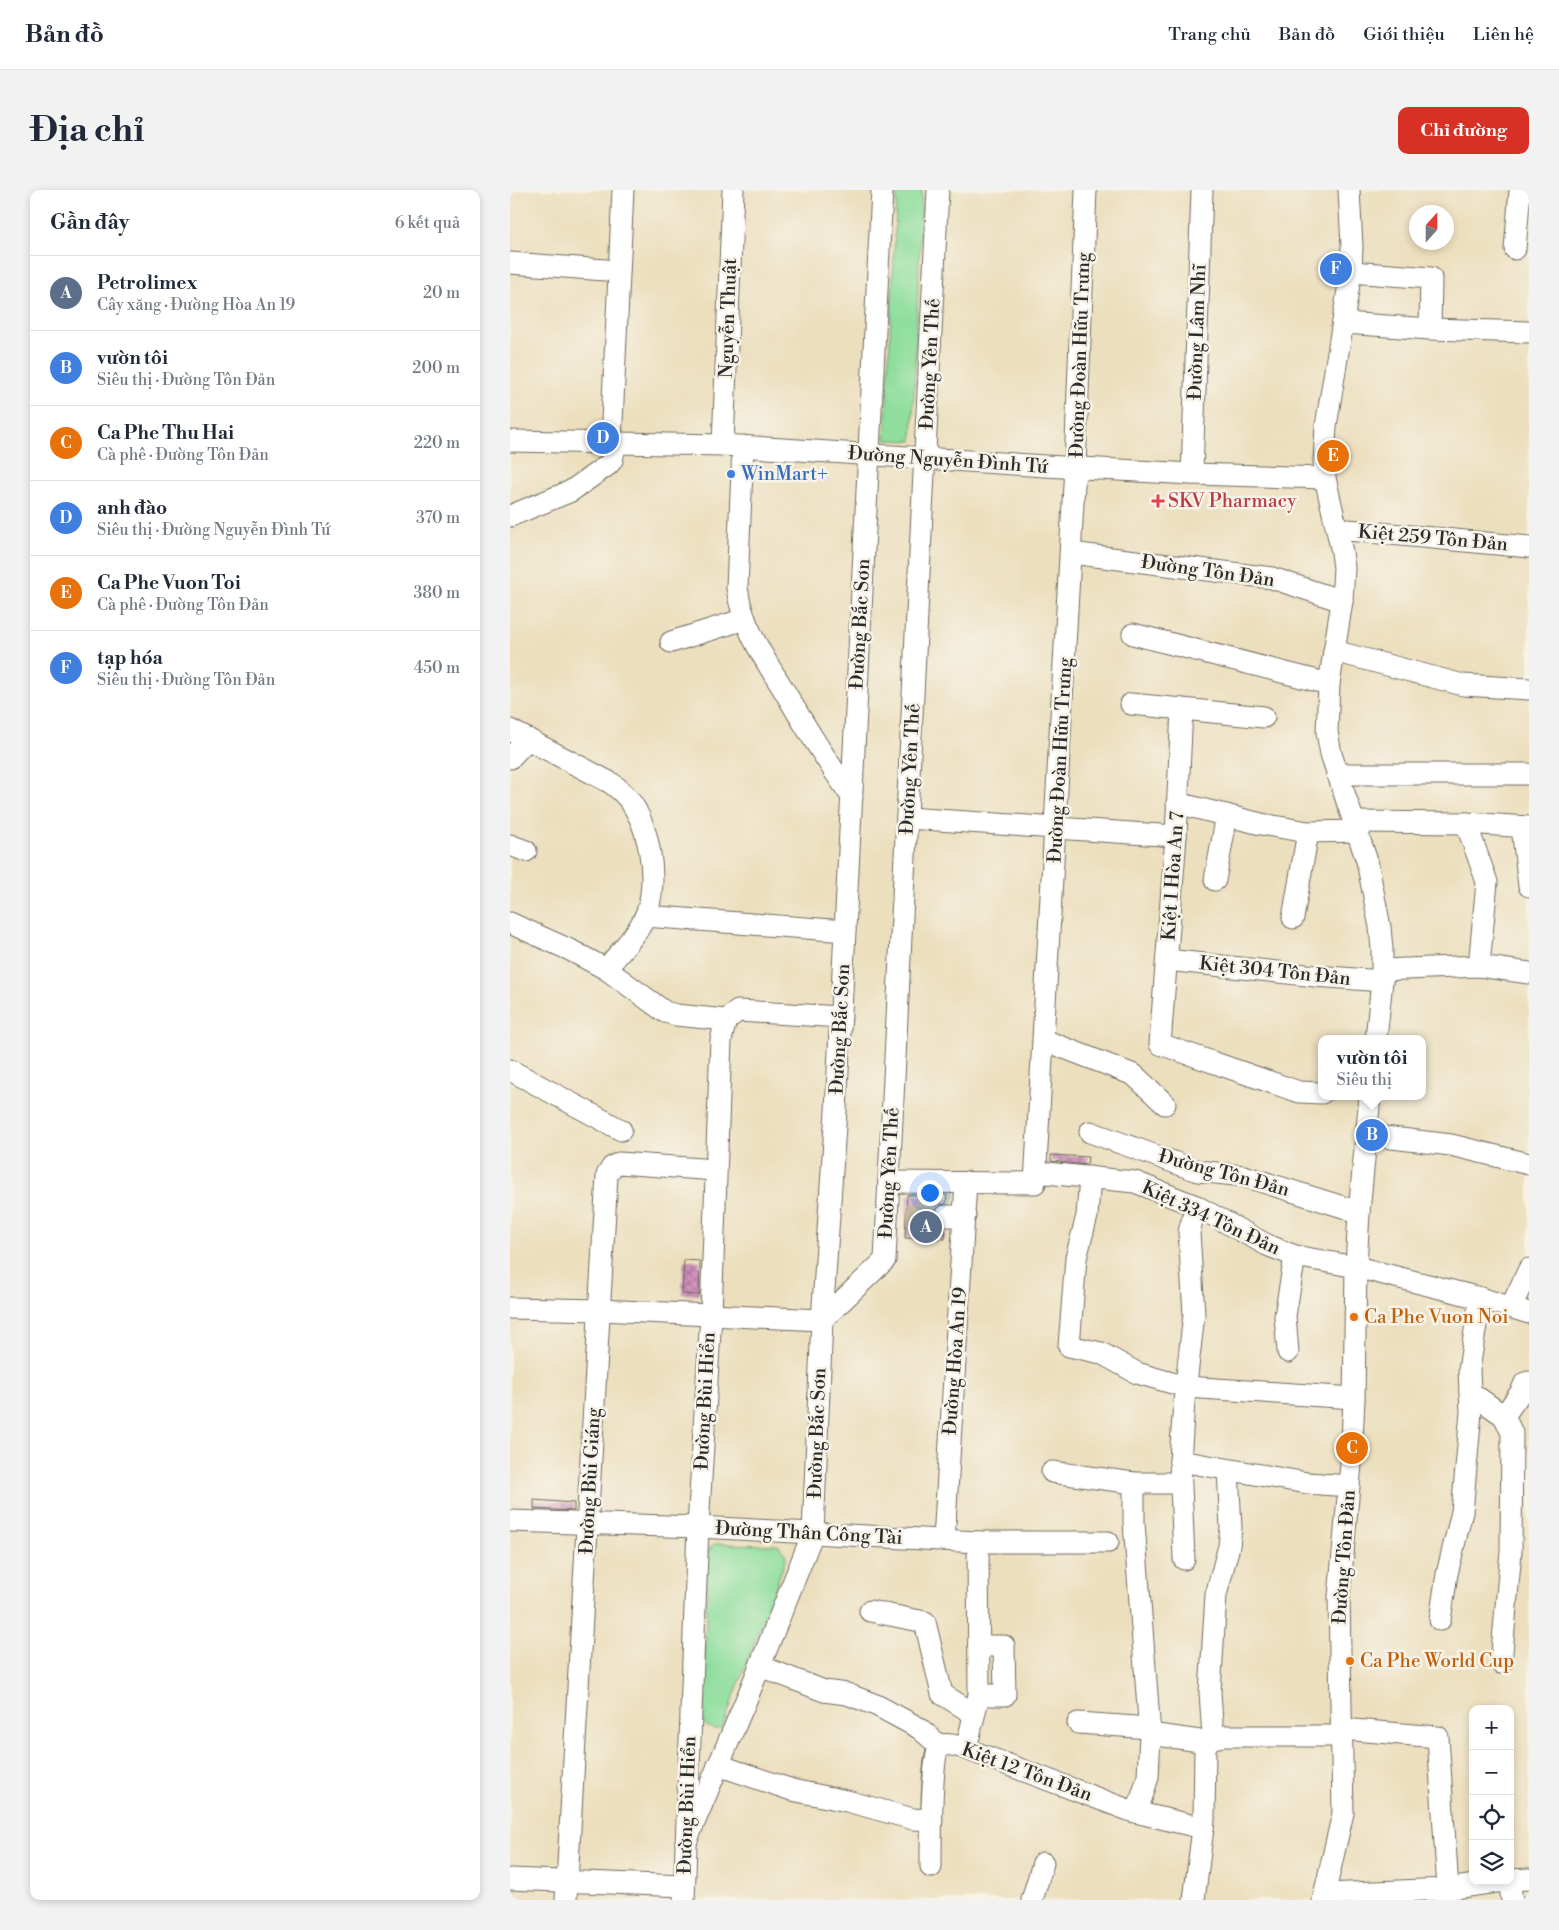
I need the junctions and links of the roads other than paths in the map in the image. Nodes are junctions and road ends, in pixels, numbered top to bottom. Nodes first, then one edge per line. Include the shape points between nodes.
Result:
1 (623, 190) edge
2 (733, 190) edge
3 (882, 190) edge
4 (938, 190) edge
5 (1086, 190) edge
6 (1202, 190) edge
7 (1349, 190) edge
8 (1520, 190) edge
9 (1516, 249) dead end
10 (510, 263) edge
11 (619, 271) junction
12 (1351, 272) junction
13 (1344, 323) junction
14 (1430, 329) junction
15 (1529, 332) edge
16 (510, 441) edge
17 (614, 443) junction
18 (733, 446) junction
19 (877, 456) junction
20 (919, 457) junction
21 (1075, 467) junction
22 (1192, 474) junction
23 (1325, 478) junction
24 (510, 516) edge
25 (1337, 529) junction
26 (1529, 546) edge
27 (1071, 553) junction
28 (1342, 601) junction
29 (745, 619) junction
30 (1132, 634) dead end
31 (671, 642) dead end
32 (1334, 650) junction
33 (1329, 684) junction
34 (1529, 688) edge
35 (1131, 704) dead end
36 (1182, 709) junction
37 (1264, 717) dead end
38 (519, 735) edge
39 (510, 758) edge
40 (1337, 774) junction
41 (1529, 774) edge
42 (852, 796) junction
43 (1178, 802) junction
44 (1227, 815) junction
45 (907, 818) junction
46 (1466, 823) junction
47 (1357, 827) junction
48 (1525, 827) edge
49 (1056, 828) junction
50 (1308, 832) junction
51 (1176, 836) junction
52 (1214, 880) dead end
53 (1529, 886) edge
54 (645, 916) junction
55 (1293, 918) dead end
56 (510, 923) edge
57 (845, 931) junction
58 (1167, 960) junction
59 (1479, 966) junction
60 (606, 970) junction
61 (1529, 973) edge
62 (1382, 975) junction
63 (841, 1018) junction
64 (726, 1020) junction
65 (1376, 1035) edge
66 (1044, 1040) junction
67 (510, 1070) edge
68 (1318, 1093) edge
69 (1370, 1100) edge
70 (1165, 1104) dead end
71 (621, 1130) dead end
72 (1090, 1132) dead end
73 (1367, 1135) junction
74 (1529, 1164) edge
75 (715, 1170) junction
76 (1036, 1172) junction
77 (1090, 1177) junction
78 (889, 1182) junction
79 (966, 1182) junction
80 (1196, 1206) junction
81 (1359, 1212) junction
82 (1295, 1256) junction
83 (1356, 1267) junction
84 (1529, 1268) edge
85 (1480, 1298) junction
86 (514, 1303) edge
87 (600, 1310) junction
88 (1520, 1310) edge
89 (711, 1315) junction
90 (822, 1320) junction
91 (1288, 1352) dead end
92 (1529, 1382) edge
93 (1186, 1387) junction
94 (1470, 1392) junction
95 (1354, 1398) junction
96 (1504, 1416) junction
97 (1180, 1461) junction
98 (1228, 1470) junction
99 (1052, 1472) dead end
100 (1134, 1483) junction
101 (1180, 1483) junction
102 (1349, 1486) junction
103 (510, 1521) edge
104 (587, 1525) junction
105 (698, 1527) junction
106 (813, 1533) junction
107 (944, 1540) junction
108 (978, 1542) junction
109 (1108, 1542) dead end
110 (1184, 1559) dead end
111 (870, 1611) dead end
112 (1440, 1620) dead end
113 (979, 1646) junction
114 (1501, 1663) dead end
115 (760, 1666) junction
116 (976, 1705) junction
117 (1078, 1723) dead end
118 (1150, 1731) junction
119 (1342, 1733) junction
120 (1210, 1739) junction
121 (940, 1746) junction
122 (966, 1749) junction
123 (718, 1766) junction
124 (1137, 1812) junction
125 (932, 1820) junction
126 (1202, 1828) junction
127 (686, 1842) junction
128 (1043, 1863) dead end
129 (930, 1867) dead end
130 (510, 1879) edge
131 (1529, 1879) edge
132 (1514, 1881) edge
133 (1476, 1885) edge
134 (1510, 1885) edge
135 (1448, 1889) junction
136 (567, 1891) edge
137 (684, 1893) edge
138 (1425, 1895) edge
139 (1324, 1897) edge
140 (1032, 1900) edge
141 (1194, 1900) edge
142 (1512, 1900) edge

1 - 11 street
2 - 18 street, Nguyễn Thuật
3 - 19 street, Đường Bắc Sơn
4 - 20 street, Đường Yên Thế
5 - 21 street, Đường Đoàn Hữu Trưng
6 - 22 street, Đường Lâm Nhĩ
7 - 12 street
8 - 9 street
10 - 11 street
11 - 17 street
12 - 13 street
12 - 14 street via 1431,278
13 - 14 street
13 - 23 street via 1326,426
14 - 15 street
16 - 17 street, Đường Nguyễn Đình Tứ
17 - 18 street, Đường Nguyễn Đình Tứ
17 - 24 street via 612,460 608,465 571,491
18 - 19 street, Đường Nguyễn Đình Tứ
18 - 29 street, Nguyễn Thuật via 737,588
19 - 20 street, Đường Nguyễn Đình Tứ
19 - 42 street, Đường Bắc Sơn
20 - 21 street, Đường Nguyễn Đình Tứ
20 - 45 street, Đường Yên Thế
21 - 22 street, Đường Nguyễn Đình Tứ
21 - 27 street, Đường Đoàn Hữu Trưng
22 - 23 street, Đường Nguyễn Đình Tứ
23 - 25 street
25 - 26 street, Kiệt 259 Tôn Đản
25 - 28 street via 1344,568
27 - 28 street, Đường Tôn Đản via 1272,578
27 - 49 street, Đường Đoàn Hữu Trưng
28 - 32 street
29 - 31 street
29 - 42 street, Nguyễn Thuật via 823,755
30 - 33 street
32 - 33 street
32 - 34 street via 1463,685
33 - 40 street via 1328,732
35 - 36 street
36 - 37 street
36 - 43 street, Kiệt 1 Hòa An 7
38 - 39 street
38 - 54 street via 611,783 631,803 643,829 652,864
40 - 41 street
40 - 47 street
42 - 57 street, Đường Bắc Sơn
43 - 44 street
43 - 51 street, Kiệt 1 Hòa An 7
44 - 50 street
44 - 52 street
45 - 49 street
45 - 78 street, Đường Yên Thế
46 - 47 street
46 - 48 street
46 - 59 street via 1487,882
47 - 50 street
47 - 62 street via 1380,927
48 - 53 street
49 - 51 street
49 - 66 street, Đường Đoàn Hữu Trưng
50 - 55 street
51 - 58 street, Kiệt 1 Hòa An 7
54 - 57 street
54 - 60 street
56 - 60 street
57 - 63 street, Đường Bắc Sơn
58 - 62 street, Kiệt 304 Tôn Đản via 1315,976
58 - 68 street, Kiệt 1 Hòa An 7 via 1160,1044 1298,1092
59 - 61 street, Kiệt 304 Tôn Đản
59 - 62 street, Kiệt 304 Tôn Đản
60 - 64 street via 670,1014
62 - 65 street
63 - 64 street via 738,1011
63 - 90 street, Đường Bắc Sơn
64 - 75 street, Đường Bùi Hiển via 721,1040
66 - 70 street via 1134,1075
66 - 76 street, Đường Đoàn Hữu Trưng
67 - 71 street
69 - 73 street, Đường Tôn Đản
72 - 81 street, Đường Tôn Đản via 1198,1170 1244,1176
73 - 74 street via 1421,1140
73 - 81 street, Đường Tôn Đản
75 - 87 street, Đường Bùi Giáng via 620,1163 612,1167 605,1184
75 - 89 street, Đường Bùi Hiển
76 - 77 street, Kiệt 334 Tôn Đản
76 - 79 street via 1035,1183
77 - 80 street, Kiệt 334 Tôn Đản via 1135,1182
77 - 93 street via 1087,1216 1076,1258 1068,1346 1101,1353 1137,1373
78 - 79 street via 927,1188
78 - 90 street, Đường Yên Thế via 896,1215 885,1260
79 - 107 street, Đường Hòa An 19 via 955,1216
80 - 82 street, Kiệt 334 Tôn Đản via 1267,1245
80 - 93 street, Đường Tôn Đản via 1189,1232 1194,1314
81 - 83 street, Đường Tôn Đản
82 - 83 street, Kiệt 334 Tôn Đản
82 - 91 street via 1285,1316
83 - 85 street, Kiệt 334 Tôn Đản
83 - 95 street, Đường Tôn Đản
84 - 88 street
85 - 88 street, Kiệt 334 Tôn Đản
85 - 94 street
86 - 87 street
87 - 89 street
87 - 104 street, Đường Bùi Giáng
89 - 90 street
89 - 105 street, Đường Bùi Hiển
90 - 106 street, Đường Bắc Sơn
92 - 96 street via 1525,1383
93 - 95 street
93 - 97 street, Đường Tôn Đản
94 - 96 street
94 - 112 street via 1462,1512
95 - 102 street, Đường Tôn Đản
96 - 114 street via 1512,1434 1511,1551
97 - 98 street
97 - 101 street, Đường Tôn Đản
98 - 102 street via 1307,1483
98 - 120 street via 1230,1546 1216,1595
99 - 100 street
100 - 101 street
100 - 118 street via 1134,1523
101 - 110 street, Đường Tôn Đản
102 - 119 street, Đường Tôn Đản via 1338,1620
103 - 104 street, Đường Thân Công Tài
104 - 105 street, Đường Thân Công Tài
104 - 136 street, Đường Bùi Giáng
105 - 106 street, Đường Thân Công Tài
105 - 127 street, Đường Bùi Hiển
106 - 107 street, Đường Thân Công Tài
106 - 115 street, Đường Bắc Sơn
107 - 108 street, Đường Thân Công Tài
108 - 109 street, Đường Thân Công Tài
108 - 113 street
111 - 116 street via 925,1622 942,1694
113 - 116 street
113 - 116 street via 1012,1646 1005,1695
115 - 121 street via 824,1691 847,1694 876,1705 919,1728
115 - 123 street, Đường Bắc Sơn
116 - 122 street
117 - 118 street
118 - 120 street
118 - 124 street via 1148,1777
119 - 120 street
119 - 135 street via 1438,1737
119 - 139 street, Đường Tôn Đản via 1343,1813
120 - 126 street
121 - 122 street, Kiệt 12 Tôn Đản via 945,1744
121 - 125 street, Kiệt 12 Tôn Đản via 934,1770
122 - 124 street, Kiệt 12 Tôn Đản
123 - 125 street via 792,1790 913,1819
123 - 127 street, Đường Bắc Sơn
124 - 126 street, Kiệt 12 Tôn Đản
125 - 129 street, Kiệt 12 Tôn Đản
126 - 141 street
127 - 137 street, Đường Bùi Hiển
128 - 140 street
130 - 136 street
131 - 132 street
133 - 135 street
134 - 142 street
135 - 138 street
136 - 137 street
138 - 139 street

